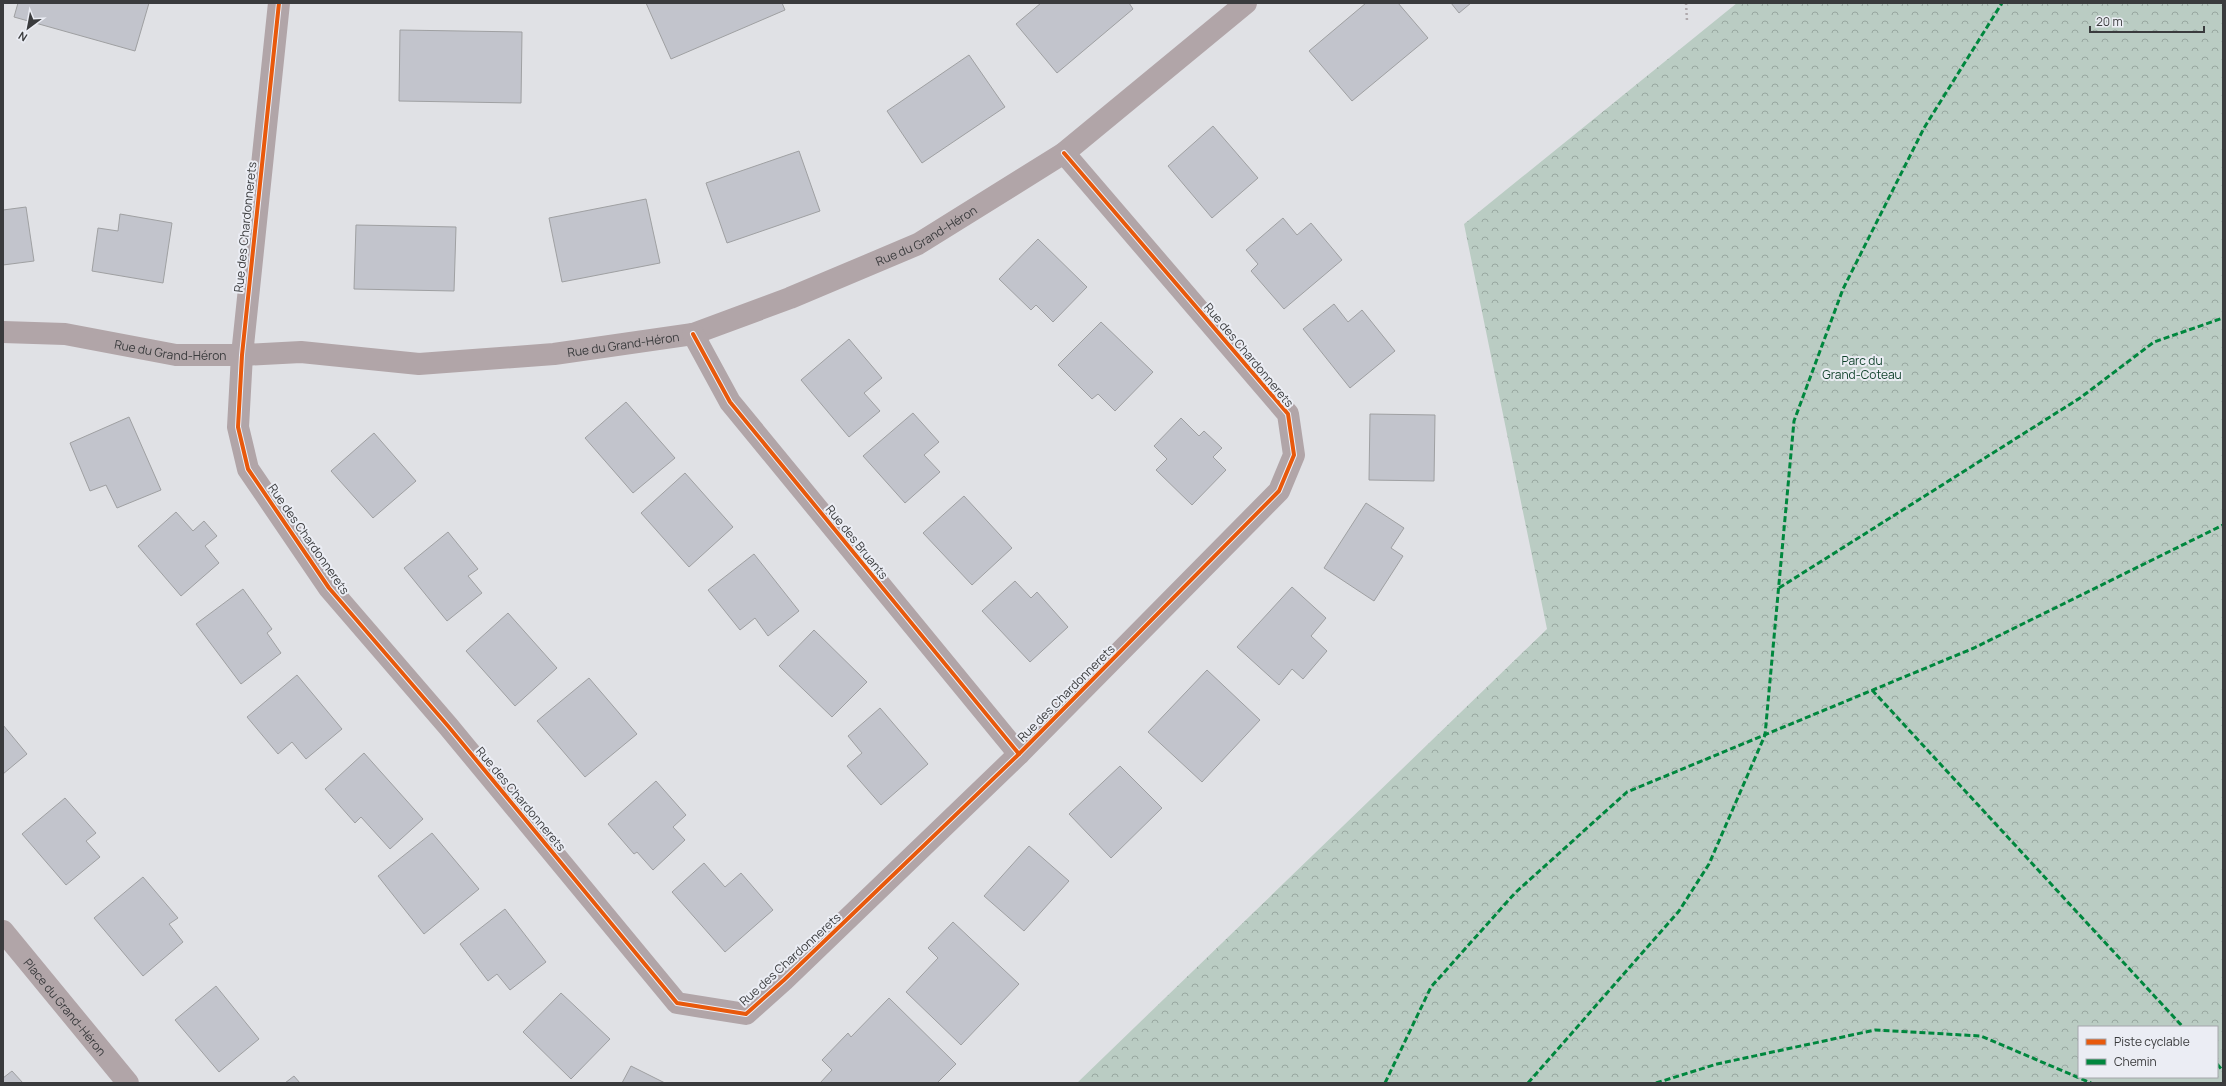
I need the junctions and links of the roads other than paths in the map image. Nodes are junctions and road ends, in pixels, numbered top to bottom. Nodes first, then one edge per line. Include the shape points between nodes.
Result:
1 (279, 3) edge
2 (1246, 3) edge
3 (1064, 153) junction
4 (3, 332) edge
5 (693, 334) junction
6 (242, 355) junction
7 (1019, 754) junction
8 (3, 931) edge
9 (128, 1083) edge

1 - 6 street, Rue des Chardonnerets
2 - 3 street, Rue du Grand-Héron
3 - 5 street, Rue du Grand-Héron via 918,244 790,298
3 - 7 street, Rue des Chardonnerets via 1288,414 1294,455 1279,491
4 - 6 street, Rue du Grand-Héron via 65,334 176,355
5 - 6 street, Rue du Grand-Héron via 554,354 419,364 301,352
5 - 7 street, Rue des Bruants via 730,402
6 - 7 street, Rue des Chardonnerets via 238,427 248,469 329,588 448,726 677,1003 746,1014
8 - 9 street, Place du Grand-Héron

